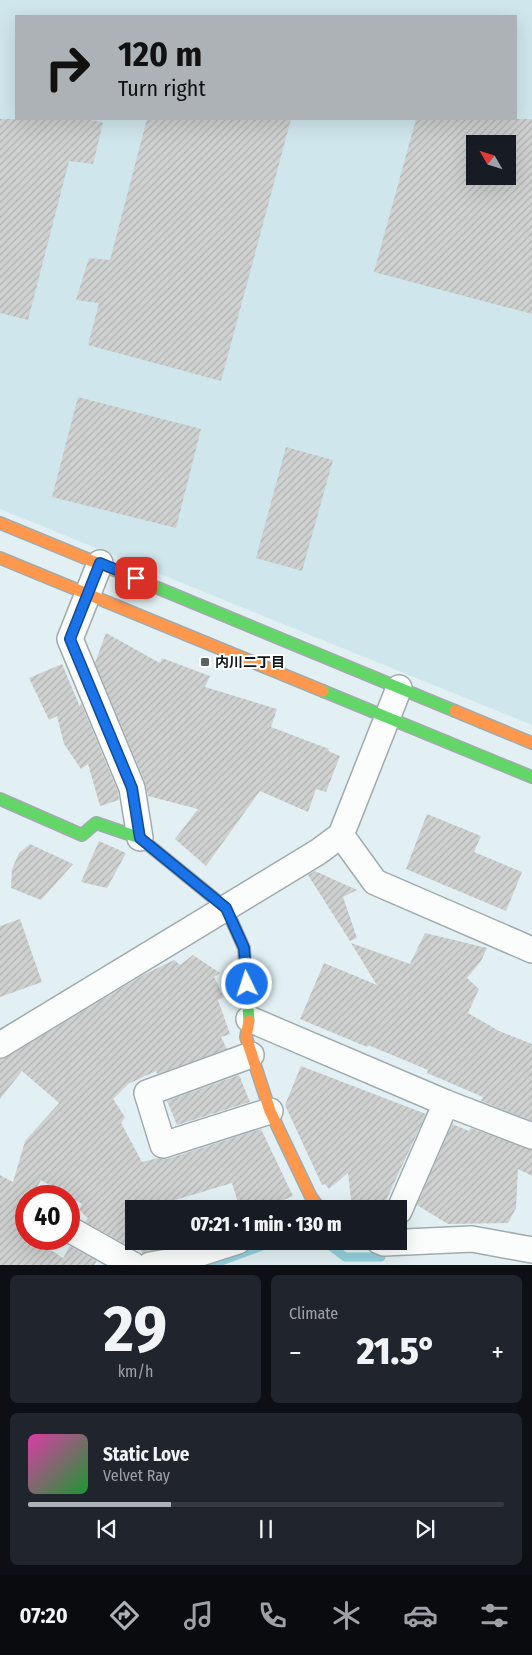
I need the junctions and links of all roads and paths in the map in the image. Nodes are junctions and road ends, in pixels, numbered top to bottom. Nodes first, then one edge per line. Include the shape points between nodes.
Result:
1 (0, 523) edge
2 (0, 558) edge
3 (100, 563) junction
4 (88, 594) junction
5 (399, 688) junction
6 (388, 717) junction
7 (532, 743) edge
8 (532, 778) edge
9 (0, 799) edge
10 (341, 836) junction
11 (140, 838) junction
12 (226, 908) junction
13 (532, 950) edge
14 (250, 1019) junction
15 (0, 1045) edge
16 (251, 1056) junction
17 (446, 1103) junction
18 (270, 1111) junction
19 (532, 1136) edge
20 (313, 1200) edge
21 (403, 1200) edge
22 (80, 1235) edge
23 (407, 1241) edge
24 (210, 1250) edge
25 (532, 1250) edge
26 (133, 1265) edge
27 (150, 1265) edge

1 - 3 street
2 - 4 street
3 - 4 street
3 - 5 street
4 - 6 street
4 - 11 street via 70,639 132,788
5 - 6 street
5 - 7 street
6 - 8 street
6 - 10 street
9 - 11 street via 82,834 96,823
10 - 12 street
10 - 13 street via 375,882
11 - 12 street
12 - 14 street via 244,948
12 - 15 street
14 - 16 street via 246,1037
14 - 17 street
16 - 18 street
16 - 18 street via 148,1093 163,1145
17 - 19 street
17 - 21 street
18 - 20 street
22 - 26 street
23 - 25 street via 472,1239
24 - 27 street

